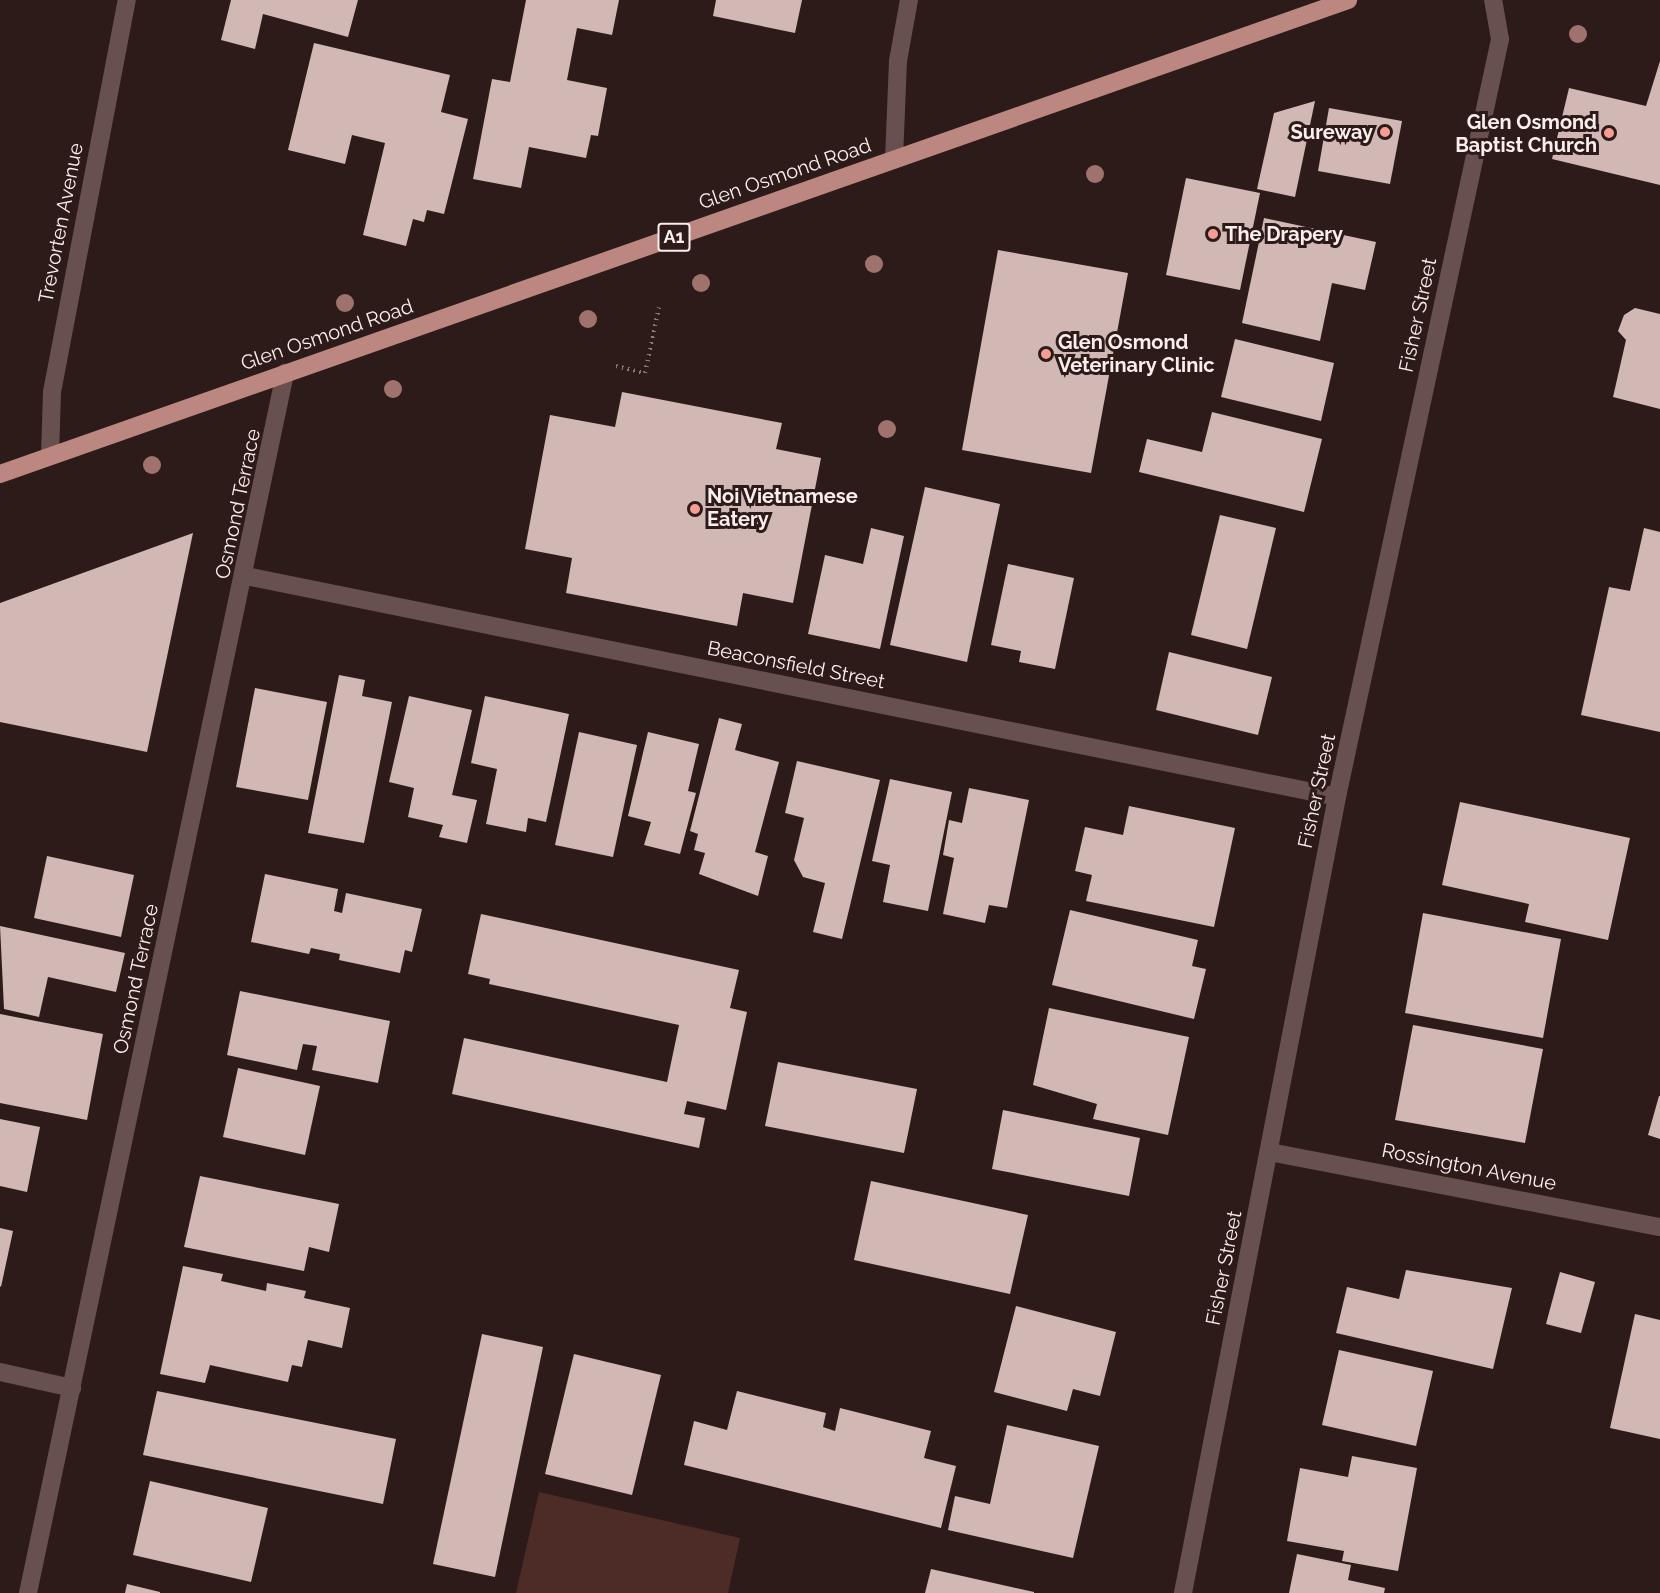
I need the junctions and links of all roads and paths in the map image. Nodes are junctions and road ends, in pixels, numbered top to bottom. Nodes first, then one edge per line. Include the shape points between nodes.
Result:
1 (127, 0) edge
2 (909, 0) edge
3 (1348, 0) edge
4 (1493, 0) edge
5 (894, 160) junction
6 (659, 307) dead end
7 (616, 366) dead end
8 (285, 373) junction
9 (50, 456) junction
10 (0, 474) edge
11 (246, 576) junction
12 (1337, 797) junction
13 (1270, 1152) junction
14 (1660, 1227) edge
15 (0, 1372) edge
16 (72, 1388) junction
17 (28, 1593) edge
18 (1183, 1593) edge

1 - 9 street, Trevorten Avenue via 50,405
2 - 5 street via 897,72
3 - 5 highway, Glen Osmond Road / A1
4 - 12 street, Fisher Street via 1500,39
5 - 8 highway, Glen Osmond Road / A1
6 - 7 path via 645,373
8 - 9 highway, Glen Osmond Road / A1
8 - 11 street, Osmond Terrace
9 - 10 highway, Glen Osmond Road / A1
11 - 12 street, Beaconsfield Street
11 - 16 street, Osmond Terrace
12 - 13 street, Fisher Street
13 - 14 street, Rossington Avenue
13 - 18 street, Fisher Street
15 - 16 street
16 - 17 street, Osmond Terrace

